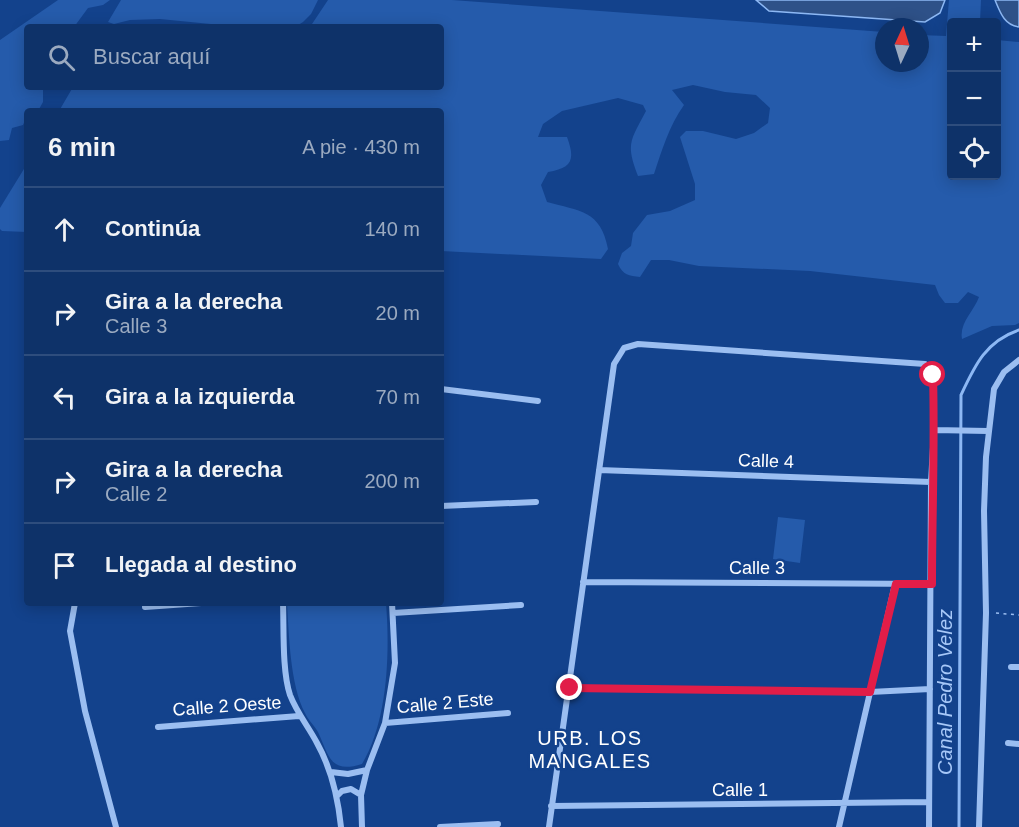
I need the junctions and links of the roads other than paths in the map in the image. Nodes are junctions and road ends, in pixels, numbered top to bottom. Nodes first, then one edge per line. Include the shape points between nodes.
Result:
1 (1019, 360) edge
2 (444, 389) edge
3 (538, 401) dead end
4 (934, 430) junction
5 (988, 431) junction
6 (599, 470) junction
7 (932, 482) junction
8 (536, 502) dead end
9 (444, 506) edge
10 (583, 582) junction
11 (896, 584) junction
12 (932, 584) junction
13 (521, 605) dead end
14 (74, 606) edge
15 (159, 606) edge
16 (283, 606) edge
17 (392, 606) edge
18 (145, 607) dead end
19 (393, 613) junction
20 (1011, 667) dead end
21 (1019, 667) edge
22 (570, 688) junction
23 (930, 689) junction
24 (870, 692) junction
25 (508, 713) dead end
26 (299, 716) junction
27 (385, 723) junction
28 (158, 727) dead end
29 (1008, 743) dead end
30 (1019, 744) edge
31 (367, 770) junction
32 (331, 772) junction
33 (361, 795) junction
34 (338, 796) junction
35 (929, 802) junction
36 (844, 804) junction
37 (551, 806) junction
38 (498, 824) dead end
39 (116, 827) edge
40 (340, 827) edge
41 (362, 827) edge
42 (440, 827) edge
43 (549, 827) edge
44 (839, 827) edge
45 (929, 827) edge
46 (979, 827) edge

1 - 5 street via 1004,372 994,389
2 - 3 street
4 - 5 street
4 - 6 street via 933,375 925,364 639,344 624,348 614,364
4 - 7 street
5 - 46 street
6 - 7 street, Calle 4
6 - 10 street
7 - 12 street
8 - 9 street
10 - 11 street, Calle 3
10 - 22 street
11 - 12 street, Calle 3
11 - 24 street
12 - 23 street
13 - 19 street
14 - 39 street via 70,631 85,711
15 - 18 street
16 - 26 street via 289,692
17 - 19 street
19 - 27 street via 395,663
20 - 21 street
22 - 24 street
22 - 37 street
23 - 24 street
23 - 35 street
24 - 36 street
25 - 27 street, Calle 2 Este
26 - 28 street, Calle 2 Oeste
26 - 32 street
27 - 31 street
29 - 30 street
31 - 32 street
31 - 33 street
32 - 34 street
33 - 34 street via 351,789
33 - 41 street
34 - 40 street
35 - 36 street, Calle 1
35 - 45 street
36 - 37 street, Calle 1
36 - 44 street
37 - 43 street
38 - 42 street

